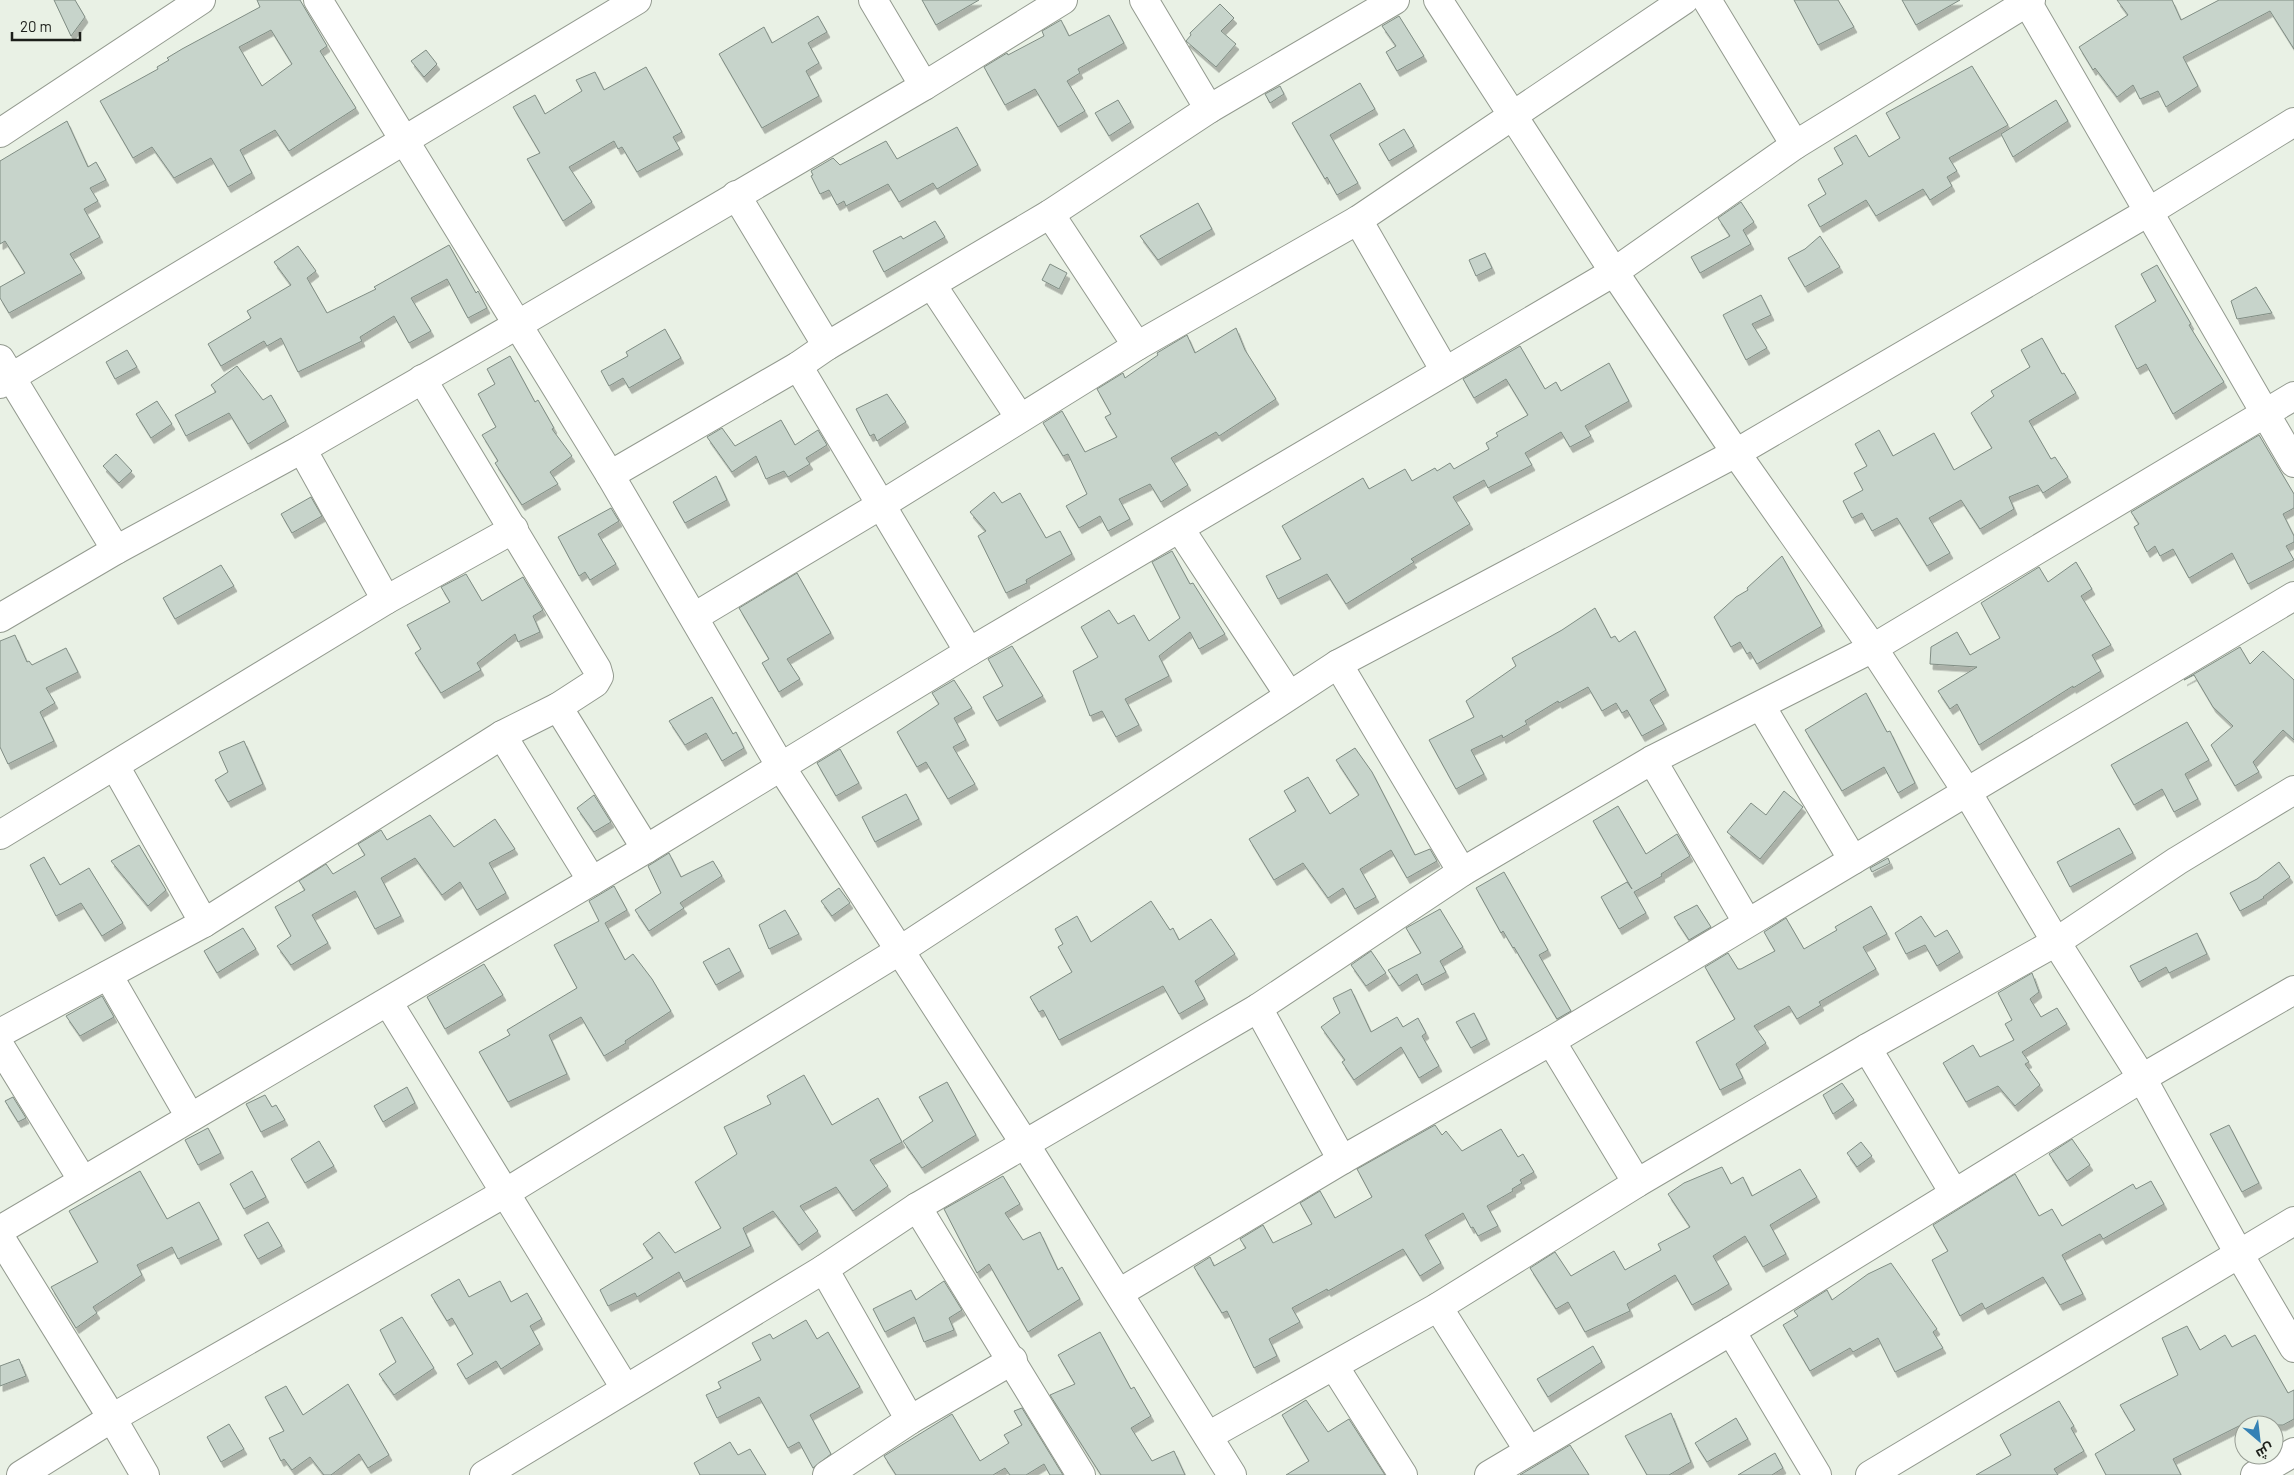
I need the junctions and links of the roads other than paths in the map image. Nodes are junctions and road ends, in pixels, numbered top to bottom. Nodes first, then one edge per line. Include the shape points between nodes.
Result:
1 (202, 0) edge
2 (318, 0) edge
3 (637, 0) edge
4 (872, 0) edge
5 (1063, 0) edge
6 (1144, 0) edge
7 (1395, 0) edge
8 (1438, 0) edge
9 (1684, 0) edge
10 (1707, 0) edge
11 (2028, 1) edge
12 (924, 86) junction
13 (1209, 109) junction
14 (1512, 117) junction
15 (2294, 122) edge
16 (0, 133) edge
17 (404, 142) junction
18 (1794, 145) junction
19 (736, 195) junction
20 (2150, 211) junction
21 (1050, 214) junction
22 (1358, 220) junction
23 (1614, 272) junction
24 (932, 285) junction
25 (516, 325) junction
26 (827, 346) junction
27 (1137, 346) junction
28 (798, 366) junction
29 (1445, 371) junction
30 (4, 373) edge
31 (422, 379) junction
32 (2294, 396) edge
33 (2264, 414) junction
34 (1020, 418) junction
35 (302, 449) junction
36 (1736, 453) junction
37 (2294, 463) edge
38 (610, 475) junction
39 (880, 505) junction
40 (514, 529) junction
41 (1180, 529) junction
42 (116, 550) junction
43 (2294, 596) edge
44 (386, 600) junction
45 (694, 617) junction
46 (0, 618) edge
47 (1873, 648) junction
48 (969, 652) junction
49 (1338, 664) junction
50 (1289, 695) junction
51 (1761, 706) junction
52 (558, 707) junction
53 (502, 735) junction
54 (1652, 760) junction
55 (115, 766) junction
56 (781, 767) junction
57 (2294, 790) edge
58 (1967, 792) junction
59 (0, 835) edge
60 (646, 849) junction
61 (1853, 860) junction
62 (1462, 872) junction
63 (592, 881) junction
64 (1747, 922) junction
65 (204, 923) junction
66 (2056, 942) junction
67 (899, 951) junction
68 (108, 975) junction
69 (2294, 990) edge
70 (388, 1002) junction
71 (1258, 1008) junction
72 (0, 1033) edge
73 (1551, 1041) junction
74 (0, 1046) edge
75 (1867, 1048) junction
76 (2142, 1078) junction
77 (190, 1118) junction
78 (1025, 1144) junction
79 (1342, 1160) junction
80 (83, 1181) junction
81 (1637, 1183) junction
82 (505, 1193) junction
83 (1954, 1193) junction
84 (917, 1207) junction
85 (2294, 1221) edge
86 (0, 1230) edge
87 (0, 1237) edge
88 (2239, 1254) junction
89 (824, 1270) junction
90 (1120, 1293) junction
91 (1438, 1307) junction
92 (1731, 1331) junction
93 (2294, 1348) edge
94 (1013, 1360) junction
95 (1334, 1366) junction
96 (625, 1388) junction
97 (112, 1418) junction
98 (910, 1420) junction
99 (1208, 1436) junction
100 (1529, 1452) junction
101 (2294, 1452) edge
102 (21, 1475) edge
103 (145, 1475) edge
104 (484, 1475) edge
105 (827, 1475) edge
106 (1081, 1475) edge
107 (1232, 1475) edge
108 (1403, 1475) edge
109 (1489, 1475) edge
110 (1817, 1475) edge
111 (1870, 1475) edge
112 (2255, 1475) edge

1 - 16 street
2 - 17 street
3 - 17 street
4 - 12 street
5 - 12 street
6 - 13 street
7 - 13 street
8 - 14 street
9 - 14 street
10 - 18 street
11 - 18 street
11 - 20 street
12 - 19 street
13 - 21 street
14 - 22 street
14 - 23 street
15 - 20 street
17 - 25 street
17 - 30 street
18 - 23 street
19 - 25 street
19 - 26 street
20 - 33 street
20 - 36 street
21 - 24 street
21 - 27 street
22 - 27 street
22 - 29 street
23 - 29 street
23 - 36 street
24 - 26 street
24 - 34 street
25 - 31 street
25 - 38 street
26 - 28 street
27 - 34 street
28 - 38 street
28 - 39 street
29 - 41 street
30 - 42 street
31 - 35 street
31 - 40 street
32 - 33 street
33 - 37 street
33 - 47 street
34 - 39 street
35 - 42 street
35 - 44 street
36 - 47 street
36 - 49 street
38 - 45 street
39 - 45 street
39 - 48 street
40 - 44 street
40 - 52 street via 599,676 595,683
41 - 48 street
41 - 50 street
42 - 46 street
43 - 58 street
44 - 55 street
45 - 56 street
47 - 51 street
47 - 58 street
48 - 56 street
49 - 50 street
49 - 62 street
50 - 67 street
51 - 54 street
51 - 61 street
52 - 53 street
52 - 60 street
53 - 63 street
53 - 65 street
54 - 62 street
54 - 64 street
55 - 59 street
55 - 65 street
56 - 60 street
56 - 67 street
57 - 66 street via 2178,861
58 - 61 street
58 - 66 street
60 - 63 street
61 - 64 street
62 - 71 street
63 - 70 street
64 - 73 street
65 - 68 street
66 - 75 street
66 - 76 street
67 - 78 street
67 - 82 street
68 - 72 street
68 - 77 street
69 - 76 street
70 - 77 street
70 - 82 street
71 - 78 street
71 - 79 street
73 - 79 street
73 - 81 street
74 - 80 street
75 - 81 street
75 - 83 street
76 - 83 street
76 - 88 street
77 - 80 street
78 - 84 street
78 - 90 street
79 - 90 street
80 - 86 street
81 - 91 street
82 - 96 street
82 - 97 street
83 - 92 street
84 - 89 street
84 - 94 street
85 - 88 street
87 - 97 street
88 - 93 street
88 - 111 street
89 - 96 street
89 - 98 street
90 - 99 street
91 - 95 street
91 - 100 street
92 - 100 street
92 - 110 street
94 - 98 street
94 - 106 street
95 - 99 street
95 - 108 street
96 - 104 street
97 - 102 street
97 - 103 street
98 - 105 street
99 - 107 street
100 - 109 street
101 - 112 street

